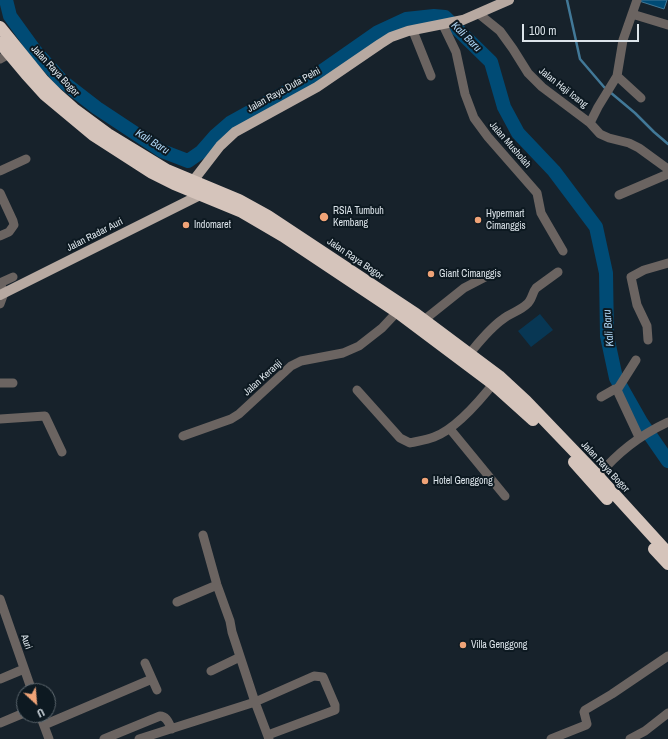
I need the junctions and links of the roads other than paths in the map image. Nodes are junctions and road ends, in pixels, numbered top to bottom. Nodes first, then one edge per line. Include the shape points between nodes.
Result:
1 (509, 0) edge
2 (637, 0) edge
3 (479, 14) junction
4 (632, 14) junction
5 (445, 25) junction
6 (668, 25) edge
7 (0, 27) edge
8 (413, 31) junction
9 (0, 43) edge
10 (5, 57) edge
11 (431, 76) dead end
12 (617, 76) junction
13 (641, 98) dead end
14 (590, 123) junction
15 (26, 159) dead end
16 (668, 169) edge
17 (0, 171) edge
18 (668, 174) edge
19 (193, 181) junction
20 (0, 193) edge
21 (200, 195) junction
22 (619, 195) dead end
23 (0, 236) edge
24 (563, 251) dead end
25 (316, 253) junction
26 (668, 263) edge
27 (558, 272) dead end
28 (489, 275) dead end
29 (13, 277) dead end
30 (0, 283) edge
31 (2, 294) edge
32 (0, 304) edge
33 (397, 312) junction
34 (424, 320) junction
35 (648, 340) dead end
36 (470, 353) junction
37 (636, 360) dead end
38 (496, 380) junction
39 (13, 382) dead end
40 (0, 383) edge
41 (618, 389) junction
42 (357, 390) dead end
43 (601, 397) dead end
44 (0, 419) edge
45 (668, 422) edge
46 (450, 429) junction
47 (183, 436) dead end
48 (640, 437) junction
49 (62, 452) dead end
50 (598, 476) junction
51 (505, 496) dead end
52 (203, 535) dead end
53 (668, 553) edge
54 (668, 564) edge
55 (217, 584) junction
56 (0, 599) edge
57 (177, 602) dead end
58 (668, 656) edge
59 (240, 657) junction
60 (145, 663) dead end
61 (24, 669) junction
62 (211, 671) dead end
63 (0, 678) edge
64 (152, 679) junction
65 (29, 683) edge
66 (157, 690) dead end
67 (255, 702) junction
68 (668, 714) edge
69 (16, 716) edge
70 (0, 723) edge
71 (44, 724) joint
72 (134, 726) junction
73 (172, 729) junction
74 (268, 737) edge
75 (49, 739) edge
76 (104, 739) edge
77 (139, 739) edge
78 (551, 739) edge
79 (630, 739) edge

1 - 3 main road, Jalan Raya Duta Pelni
2 - 4 street
3 - 5 main road, Jalan Raya Duta Pelni
3 - 14 street, Jalan Haji Icang via 506,38 533,80
4 - 6 street
4 - 12 street via 623,40
5 - 8 main road, Jalan Raya Duta Pelni
5 - 24 street, Jalan Musholah via 456,52 465,94 474,118 537,193 544,220
7 - 19 highway, Jalan Raya Bogor via 43,80 74,109 142,156
8 - 11 street
8 - 19 main road, Jalan Raya Duta Pelni via 380,44 317,87 234,132
9 - 10 highway, Jalan Raya Bogor
10 - 21 highway, Jalan Raya Bogor via 93,135 152,173
12 - 13 street
12 - 14 street
14 - 16 street, Jalan Haji Icang via 600,134 639,148
15 - 17 street
18 - 22 street
19 - 25 highway, Jalan Raya Bogor via 256,209
20 - 23 street via 14,225 9,232
21 - 25 highway, Jalan Raya Bogor via 242,212
21 - 31 main road, Jalan Radar Auri
25 - 33 highway, Jalan Raya Bogor
25 - 34 highway, Jalan Raya Bogor
26 - 35 street via 631,276 638,305 647,326
27 - 36 street via 536,288 526,305 491,329
28 - 34 street via 464,288
29 - 30 street
30 - 31 street
31 - 32 street
33 - 38 highway, Jalan Raya Bogor
33 - 47 street, Jalan Keranji via 359,346 343,353 301,361 291,366 239,414
34 - 36 highway, Jalan Raya Bogor
36 - 38 highway, Jalan Raya Bogor
37 - 41 street
38 - 46 street
38 - 50 highway, Jalan Raya Bogor via 526,401
38 - 54 highway, Jalan Raya Bogor
39 - 40 street
41 - 43 street
41 - 48 street
42 - 46 street via 400,438 410,443 434,437
44 - 49 street via 45,416
45 - 48 street
46 - 51 street
48 - 50 street via 613,459
50 - 53 highway, Jalan Raya Bogor
52 - 55 street
55 - 57 street
55 - 59 street
56 - 61 street, Auri
58 - 78 street via 585,710 586,725
59 - 62 street
59 - 67 street
60 - 64 street
61 - 63 street
61 - 65 street, Auri
64 - 66 street
64 - 71 street
67 - 73 street
67 - 74 street
67 - 74 street via 317,675 325,680 335,705 334,710
68 - 79 street
69 - 70 street
71 - 75 street
72 - 73 street via 162,716
72 - 76 street
72 - 77 street
73 - 77 street

